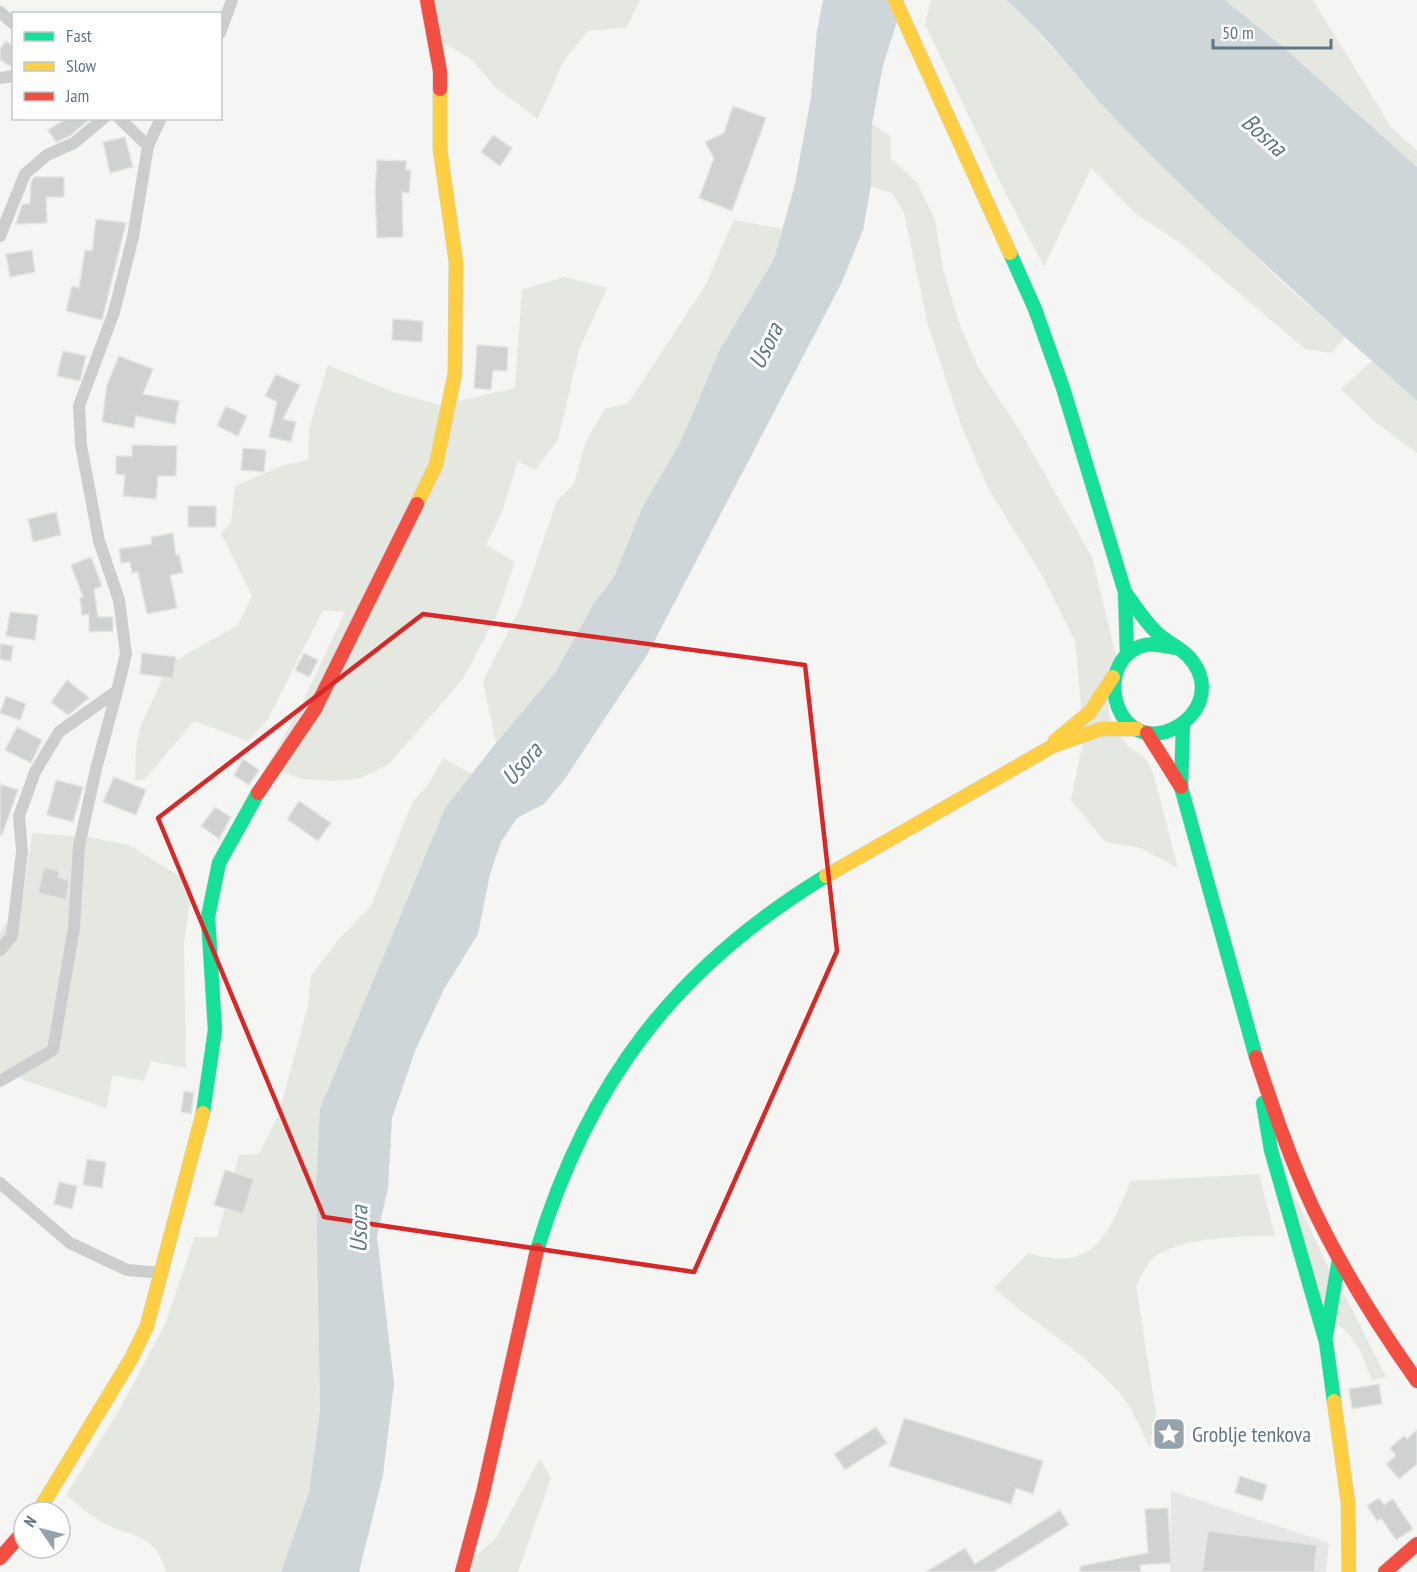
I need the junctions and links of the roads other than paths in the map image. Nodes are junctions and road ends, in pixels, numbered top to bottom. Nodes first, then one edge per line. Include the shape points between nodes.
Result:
1 (232, 0) edge
2 (427, 0) edge
3 (895, 0) edge
4 (0, 12) edge
5 (12, 22) edge
6 (222, 28) edge
7 (102, 120) edge
8 (121, 120) edge
9 (160, 120) edge
10 (148, 146) junction
11 (0, 236) edge
12 (1125, 592) junction
13 (1177, 648) junction
14 (1127, 655) junction
15 (1113, 677) junction
16 (117, 691) junction
17 (1183, 725) junction
18 (1142, 731) junction
19 (1039, 753) junction
20 (1181, 787) junction
21 (0, 950) edge
22 (1258, 1062) junction
23 (0, 1081) edge
24 (0, 1183) edge
25 (1339, 1259) junction
26 (164, 1273) junction
27 (1326, 1342) junction
28 (1417, 1382) edge
29 (45, 1500) edge
30 (12, 1544) edge
31 (1417, 1544) edge
32 (0, 1558) edge
33 (462, 1572) edge
34 (1349, 1572) edge
35 (1385, 1572) edge

1 - 6 street
2 - 26 street via 440,71 440,149 456,262 455,373 439,454 315,709 251,803 219,863 208,917 215,1030 201,1124
3 - 12 street via 1018,268 1063,388
4 - 5 street
7 - 11 street via 74,143 47,155 26,174
8 - 10 street
9 - 10 street
10 - 16 street via 133,237 114,312 79,406 81,445 99,541 119,600 126,654
12 - 13 street via 1158,634
12 - 14 street
13 - 14 street via 1144,645
13 - 17 street via 1192,661 1201,679 1198,705
14 - 15 street
15 - 18 street via 1116,708 1124,720
15 - 19 street via 1090,712
16 - 21 street via 59,732 35,772 19,816 22,852 12,936
16 - 23 street via 79,846 74,928 53,1050
17 - 18 street via 1172,731
17 - 20 street
18 - 19 street via 1111,727 1095,730
18 - 20 street
19 - 33 street via 773,909 698,972 635,1042 561,1177 543,1230 482,1507
20 - 22 street
22 - 25 street via 1298,1173
22 - 27 street via 1271,1150
24 - 26 street via 70,1243 127,1270
25 - 27 street
25 - 28 street
26 - 29 street via 147,1326 131,1359
27 - 34 street via 1348,1502
30 - 32 street
31 - 35 street

